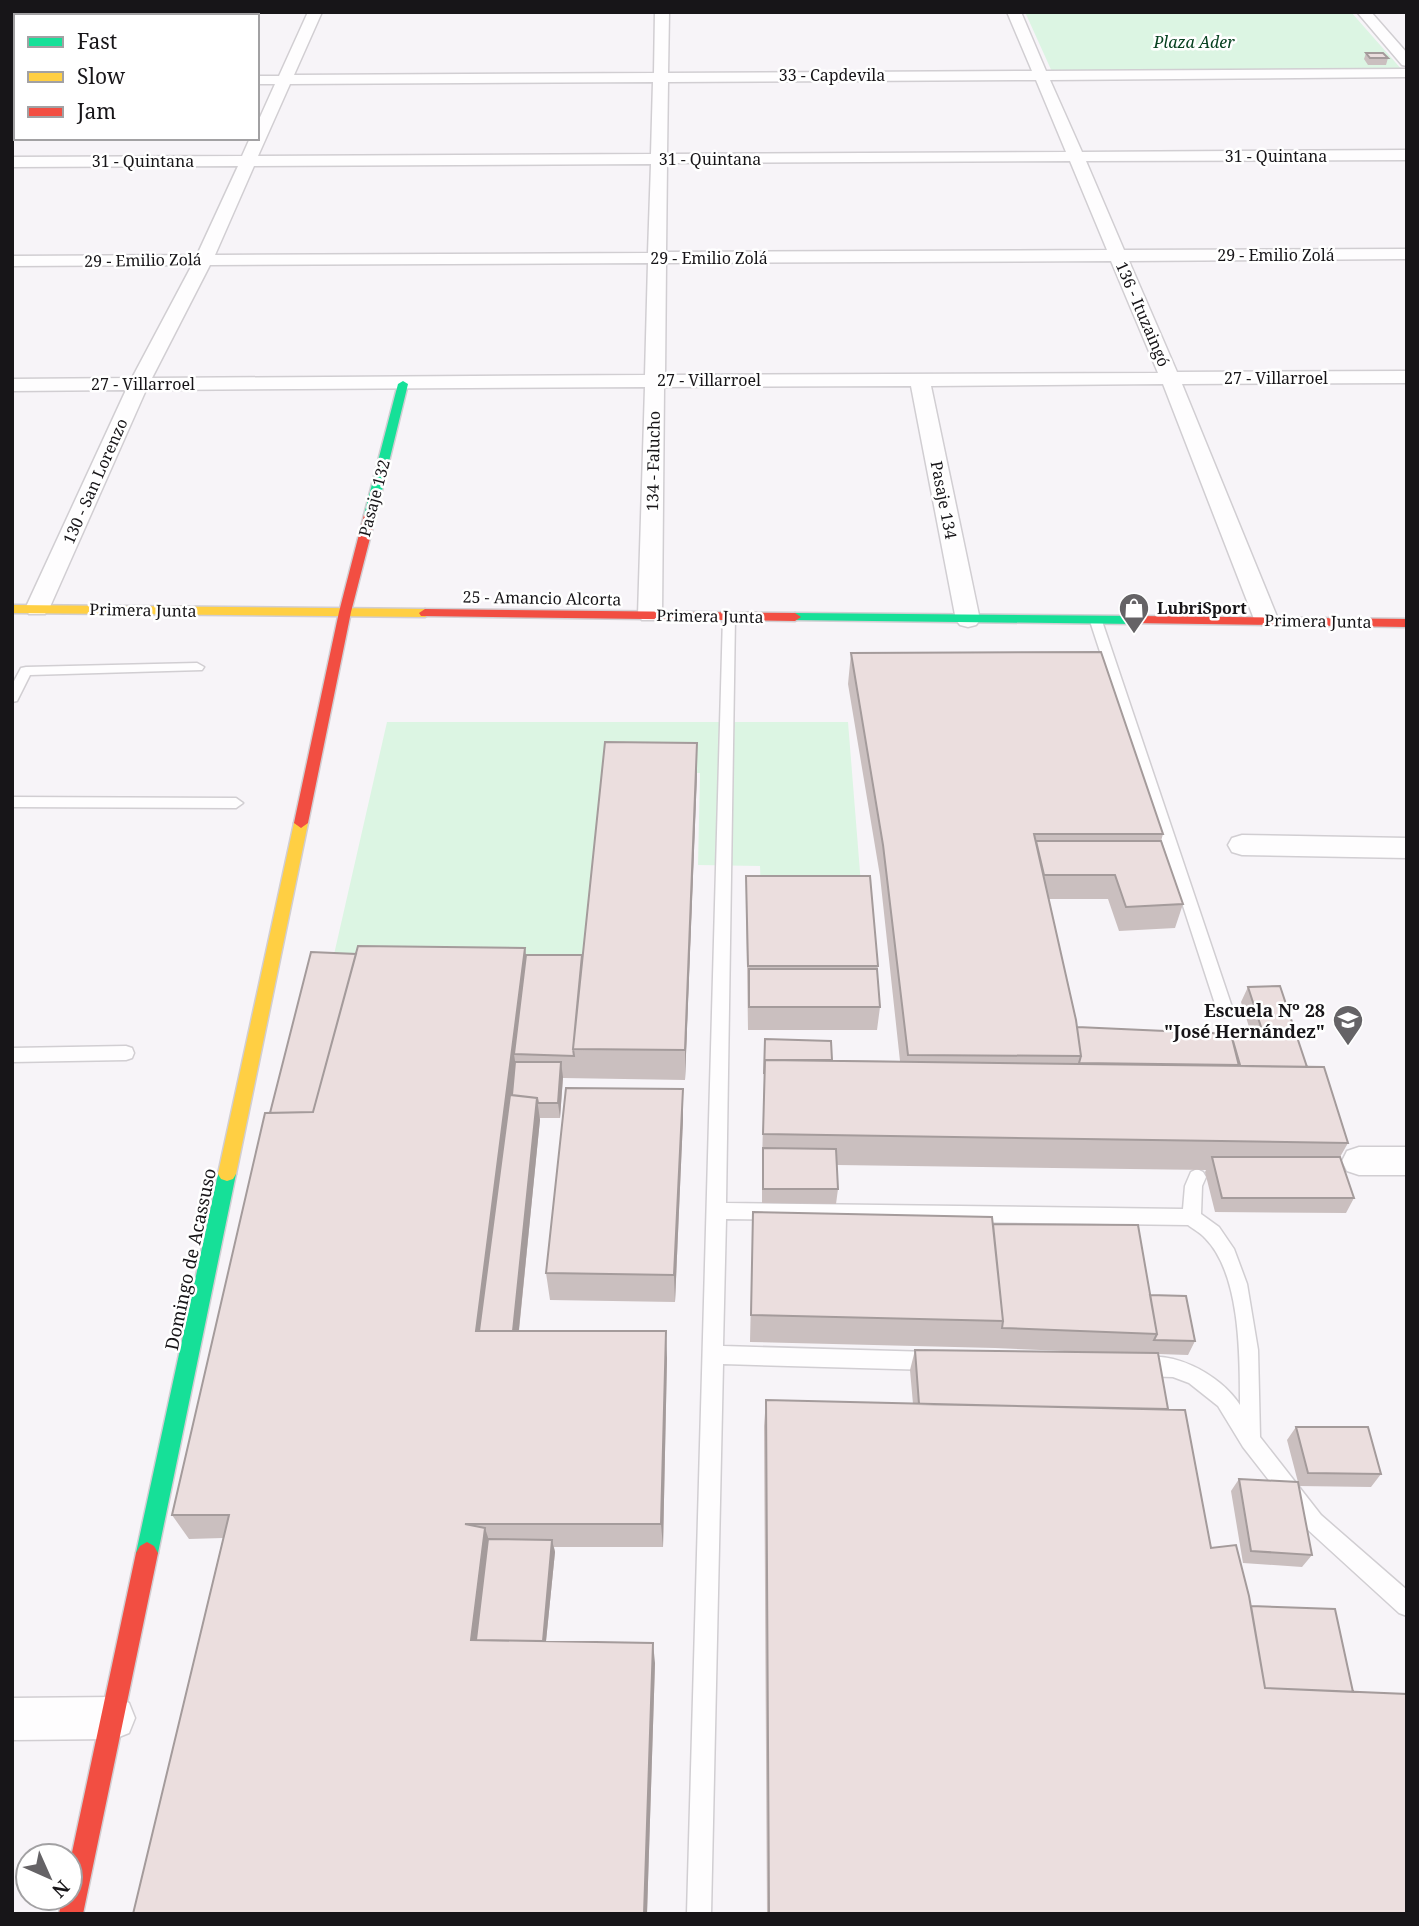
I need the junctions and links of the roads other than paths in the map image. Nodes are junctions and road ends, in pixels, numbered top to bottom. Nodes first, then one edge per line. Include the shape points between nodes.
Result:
1 (315, 12) edge
2 (662, 12) edge
3 (1014, 12) edge
4 (1364, 12) edge
5 (1407, 62) edge
6 (1407, 73) edge
7 (1042, 75) junction
8 (661, 76) junction
9 (259, 79) edge
10 (285, 79) junction
11 (259, 135) edge
12 (257, 140) edge
13 (1407, 155) edge
14 (1074, 157) junction
15 (659, 159) junction
16 (247, 161) junction
17 (12, 162) edge
18 (1407, 254) edge
19 (1118, 256) junction
20 (657, 258) junction
21 (204, 259) junction
22 (12, 261) edge
23 (1407, 377) edge
24 (1170, 378) junction
25 (654, 379) junction
26 (920, 381) junction
27 (139, 384) junction
28 (403, 384) junction
29 (12, 385) edge
30 (12, 593) edge
31 (41, 601) junction
32 (1113, 603) dead end
33 (346, 604) junction
34 (1380, 606) dead end
35 (650, 607) junction
36 (1407, 607) edge
37 (1262, 608) junction
38 (12, 609) edge
39 (966, 611) junction
40 (729, 616) junction
41 (1096, 621) junction
42 (1407, 623) edge
43 (197, 667) dead end
44 (12, 698) edge
45 (12, 802) edge
46 (236, 803) dead end
47 (1242, 845) dead end
48 (1407, 848) edge
49 (1226, 1013) dead end
50 (126, 1053) dead end
51 (12, 1055) edge
52 (1359, 1161) dead end
53 (1407, 1161) edge
54 (1198, 1177) dead end
55 (717, 1211) junction
56 (1191, 1217) junction
57 (713, 1355) junction
58 (950, 1362) edge
59 (1117, 1366) edge
60 (1250, 1440) junction
61 (1407, 1605) edge
62 (114, 1718) junction
63 (12, 1719) edge
64 (71, 1914) edge
65 (699, 1914) edge

1 - 10 street, 130 - San Lorenzo
2 - 8 street, 134 - Falucho
3 - 7 street, 136 - Ituzaingó
4 - 5 street
6 - 7 street, 33 - Capdevila
7 - 8 street, 33 - Capdevila
7 - 14 street, 136 - Ituzaingó
8 - 10 street, 33 - Capdevila
8 - 15 street, 134 - Falucho
9 - 10 street, 33 - Capdevila
10 - 11 street, 130 - San Lorenzo
12 - 16 street, 130 - San Lorenzo
13 - 14 street, 31 - Quintana
14 - 15 street, 31 - Quintana
14 - 19 street, 136 - Ituzaingó
15 - 16 street, 31 - Quintana
15 - 20 street, 134 - Falucho
16 - 17 street, 31 - Quintana
16 - 21 street, 130 - San Lorenzo
18 - 19 street, 29 - Emilio Zolá
19 - 20 street, 29 - Emilio Zolá
19 - 24 street, 136 - Ituzaingó
20 - 21 street, 29 - Emilio Zolá
20 - 25 street, 134 - Falucho
21 - 22 street, 29 - Emilio Zolá
21 - 27 street, 130 - San Lorenzo
23 - 24 street, 27 - Villarroel
24 - 26 street, 27 - Villarroel
24 - 37 street, 136 - Ituzaingó
25 - 26 street, 27 - Villarroel
25 - 28 street, 27 - Villarroel
25 - 35 street, 134 - Falucho
26 - 39 street, Pasaje 134
27 - 28 street, 27 - Villarroel
27 - 29 street, 27 - Villarroel
27 - 31 street, 130 - San Lorenzo
28 - 33 main road, Pasaje 132
30 - 31 main road
31 - 33 main road, Primera Junta
31 - 38 main road, Primera Junta
32 - 39 main road
33 - 35 main road, Primera Junta
33 - 62 main road, Domingo de Acassuso
34 - 36 main road
35 - 39 main road
35 - 40 main road, Primera Junta
37 - 41 main road, Primera Junta
37 - 42 main road, Primera Junta
39 - 40 main road, Primera Junta
39 - 41 main road, Primera Junta
40 - 55 lane
41 - 49 lane
43 - 44 lane via 26,671
45 - 46 lane
47 - 48 street
50 - 51 lane
52 - 53 street
54 - 56 lane via 1192,1185
55 - 56 lane
55 - 57 lane
56 - 60 lane via 1215,1234 1229,1257 1241,1296
57 - 58 lane
57 - 65 lane
59 - 60 lane via 1173,1368 1196,1377 1225,1399
60 - 61 lane via 1314,1522
62 - 63 street
62 - 64 main road, Domingo de Acassuso

